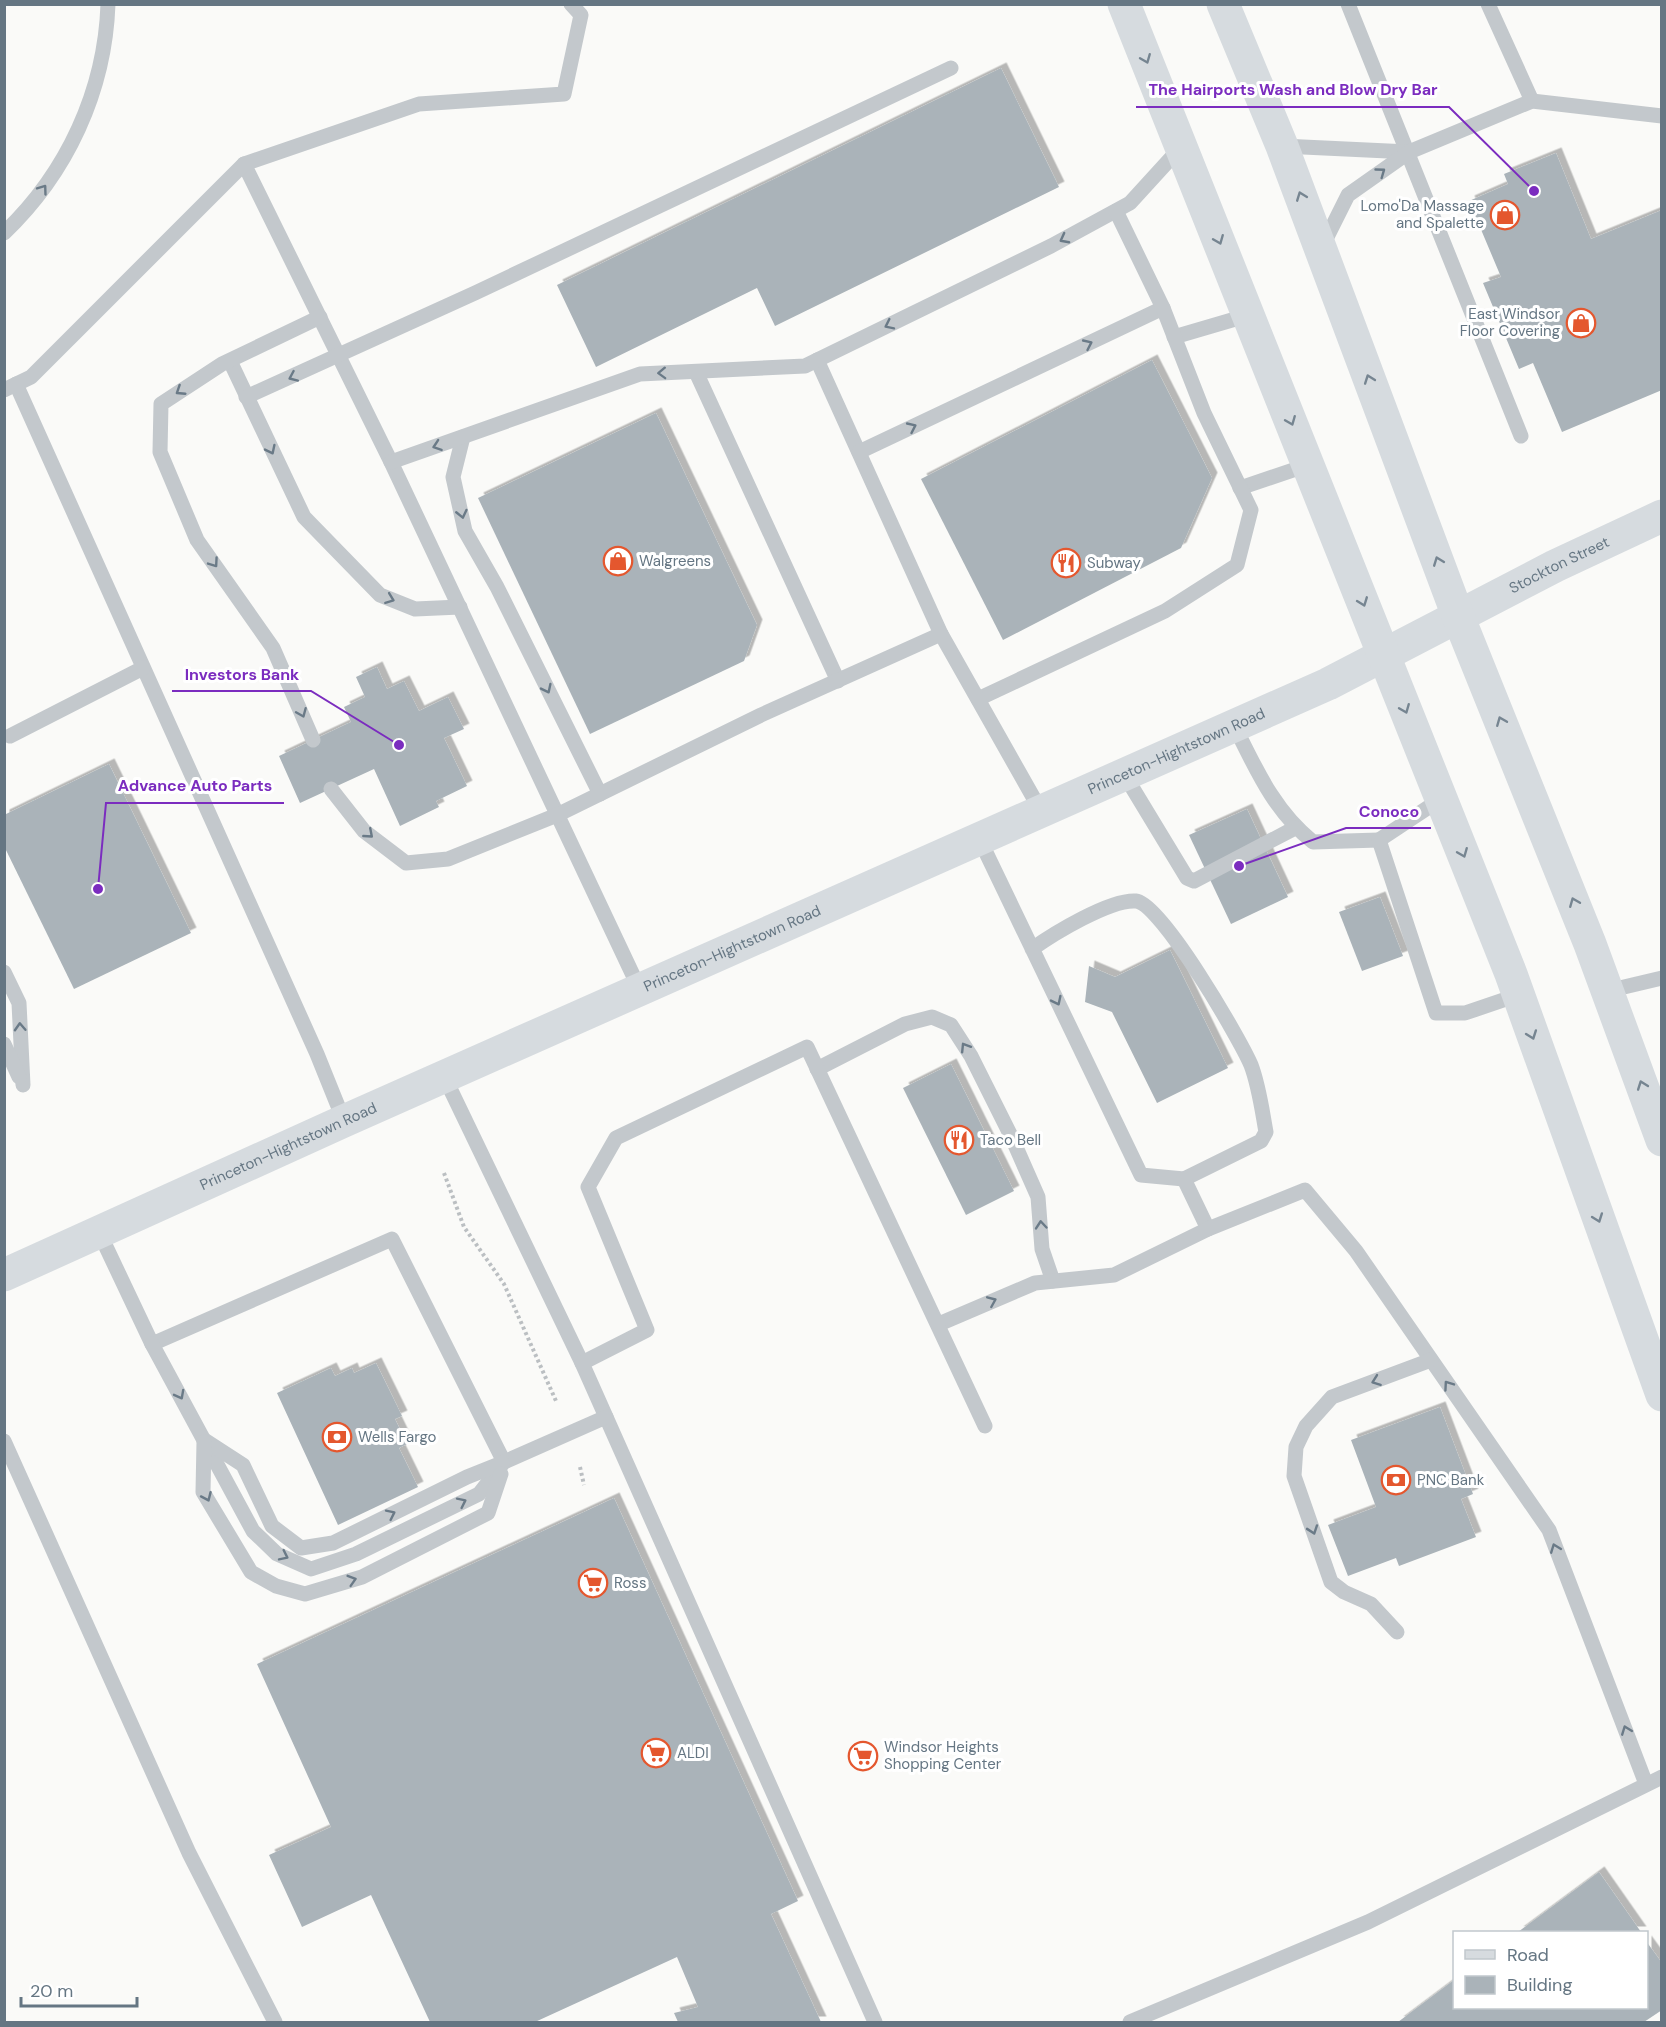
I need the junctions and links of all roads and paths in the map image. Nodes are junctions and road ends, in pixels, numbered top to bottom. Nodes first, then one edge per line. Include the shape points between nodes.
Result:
1 (108, 4) edge
2 (572, 4) edge
3 (1124, 4) edge
4 (1223, 4) edge
5 (1348, 4) edge
6 (1488, 4) edge
7 (951, 68) dead end
8 (1532, 101) junction
9 (1662, 116) edge
10 (1182, 146) junction
11 (1282, 146) junction
12 (1409, 152) junction
13 (244, 164) junction
14 (1116, 211) junction
15 (4, 232) edge
16 (1321, 249) junction
17 (1163, 308) junction
18 (1249, 315) junction
19 (320, 318) junction
20 (1174, 337) junction
21 (339, 356) junction
22 (817, 360) junction
23 (230, 361) junction
24 (696, 372) junction
25 (10, 387) edge
26 (246, 397) junction
27 (1521, 436) dead end
28 (463, 437) junction
29 (859, 452) junction
30 (391, 462) junction
31 (1308, 465) junction
32 (1240, 488) junction
33 (1662, 516) edge
34 (460, 607) junction
35 (1458, 616) junction
36 (941, 634) junction
37 (1383, 655) junction
38 (143, 668) junction
39 (838, 681) junction
40 (978, 699) junction
41 (1234, 725) junction
42 (10, 736) dead end
43 (313, 740) dead end
44 (1124, 774) junction
45 (331, 789) dead end
46 (600, 794) junction
47 (1441, 799) junction
48 (1041, 811) junction
49 (557, 815) junction
50 (1295, 828) junction
51 (979, 838) junction
52 (1379, 840) junction
53 (1032, 949) junction
54 (4, 972) edge
55 (1662, 978) edge
56 (640, 990) junction
57 (1607, 991) junction
58 (1518, 995) junction
59 (4, 1044) edge
60 (817, 1069) junction
61 (444, 1076) junction
62 (344, 1121) junction
63 (1662, 1140) edge
64 (444, 1173) dead end
65 (1184, 1179) junction
66 (1208, 1229) junction
67 (99, 1232) junction
68 (4, 1275) edge
69 (1053, 1281) junction
70 (939, 1324) junction
71 (152, 1344) junction
72 (1431, 1360) junction
73 (582, 1363) junction
74 (1662, 1395) edge
75 (556, 1401) dead end
76 (606, 1417) junction
77 (985, 1426) dead end
78 (204, 1440) junction
79 (4, 1441) edge
80 (504, 1462) junction
81 (580, 1467) dead end
82 (584, 1485) dead end
83 (1397, 1632) dead end
84 (1662, 1777) edge
85 (1646, 1784) junction
86 (275, 2022) edge
87 (875, 2022) edge
88 (1130, 2022) edge

15 -> 1 lane via 41,193 70,149 91,102 107,34
2 - 13 lane via 581,15 564,94 419,105
3 -> 10 main road
4 - 11 main road
5 - 12 lane
6 - 8 lane
7 - 21 lane
8 - 9 lane
8 - 12 lane
10 - 14 lane via 1130,203
10 -> 18 main road
11 - 12 lane
16 -> 11 main road
16 -> 12 lane via 1348,195
12 - 27 lane
13 - 19 lane
13 - 25 lane via 31,377
14 - 17 lane
14 -> 22 lane
35 -> 16 main road
17 - 20 lane
29 -> 17 lane
18 - 20 lane
18 -> 31 main road
19 - 21 lane
19 - 23 lane
20 - 32 lane
21 -> 26 lane
21 - 30 lane
22 - 24 lane via 805,366
22 - 29 lane
23 - 26 lane
23 -> 43 lane via 161,404 160,452 197,540 273,648
24 -> 28 lane via 640,374
24 - 39 lane
25 - 38 lane
26 -> 34 lane via 304,517 380,596 415,609
28 -> 30 lane
28 -> 46 lane via 453,477 465,531
29 - 36 lane
30 - 34 lane
31 - 32 lane
31 -> 37 main road
32 - 40 lane via 1251,510 1237,565 1165,611
33 - 35 main road, Stockton Street
34 - 49 lane
35 - 37 main road, Princeton-Hightstown Road
57 -> 35 main road
36 - 39 lane
36 - 40 lane
37 - 41 main road, Princeton-Hightstown Road
37 -> 47 main road
38 - 42 lane
38 - 62 lane
39 - 46 lane
40 - 48 lane
41 - 44 main road, Princeton-Hightstown Road
41 - 50 lane via 1271,800
44 - 48 main road, Princeton-Hightstown Road
44 - 50 lane via 1186,878 1194,881
45 -> 49 lane via 364,831 406,863 448,859
46 - 49 lane
47 - 52 lane
47 -> 58 main road
48 - 51 main road, Princeton-Hightstown Road
49 - 56 lane
50 - 52 lane via 1313,842
51 - 53 lane
51 - 56 main road, Princeton-Hightstown Road
52 - 58 lane via 1436,1013 1465,1013
53 -> 65 lane via 1141,1175
53 - 65 lane via 1086,918 1136,901 1146,905 1184,951 1251,1065 1266,1132 1261,1142 1244,1152
59 -> 54 lane via 23,1085 18,1003
55 - 57 lane
56 - 61 main road, Princeton-Hightstown Road
63 -> 57 main road
58 -> 74 main road
69 -> 60 lane via 1042,1249 1038,1197 1012,1138 951,1025 933,1017 905,1024
60 - 70 lane
60 - 73 lane via 807,1047 616,1138 588,1187 647,1330
61 - 62 main road, Princeton-Hightstown Road
61 - 73 lane
62 - 67 main road, Princeton-Hightstown Road
64 - 75 path via 464,1227 504,1284
65 - 66 lane
66 - 69 lane via 1114,1275
66 - 72 lane via 1305,1190 1374,1278
67 - 68 main road, Princeton-Hightstown Road
67 - 71 lane
70 -> 69 lane via 1035,1283
70 - 77 lane
71 -> 78 lane
71 - 80 lane via 392,1239
72 -> 83 lane via 1332,1397 1306,1426 1296,1447 1294,1476 1331,1582 1371,1604
85 -> 72 lane via 1549,1530
73 - 76 lane
76 - 80 lane
76 - 87 lane
78 -> 80 lane via 243,1465 272,1526 301,1548 333,1543
78 -> 80 lane via 253,1531 277,1554 311,1569 356,1554 479,1494
78 -> 80 lane via 203,1492 251,1572 276,1586 305,1594 362,1577 488,1513
79 - 86 lane via 189,1852
81 - 82 path
84 - 85 lane
85 - 88 lane via 1368,1922

